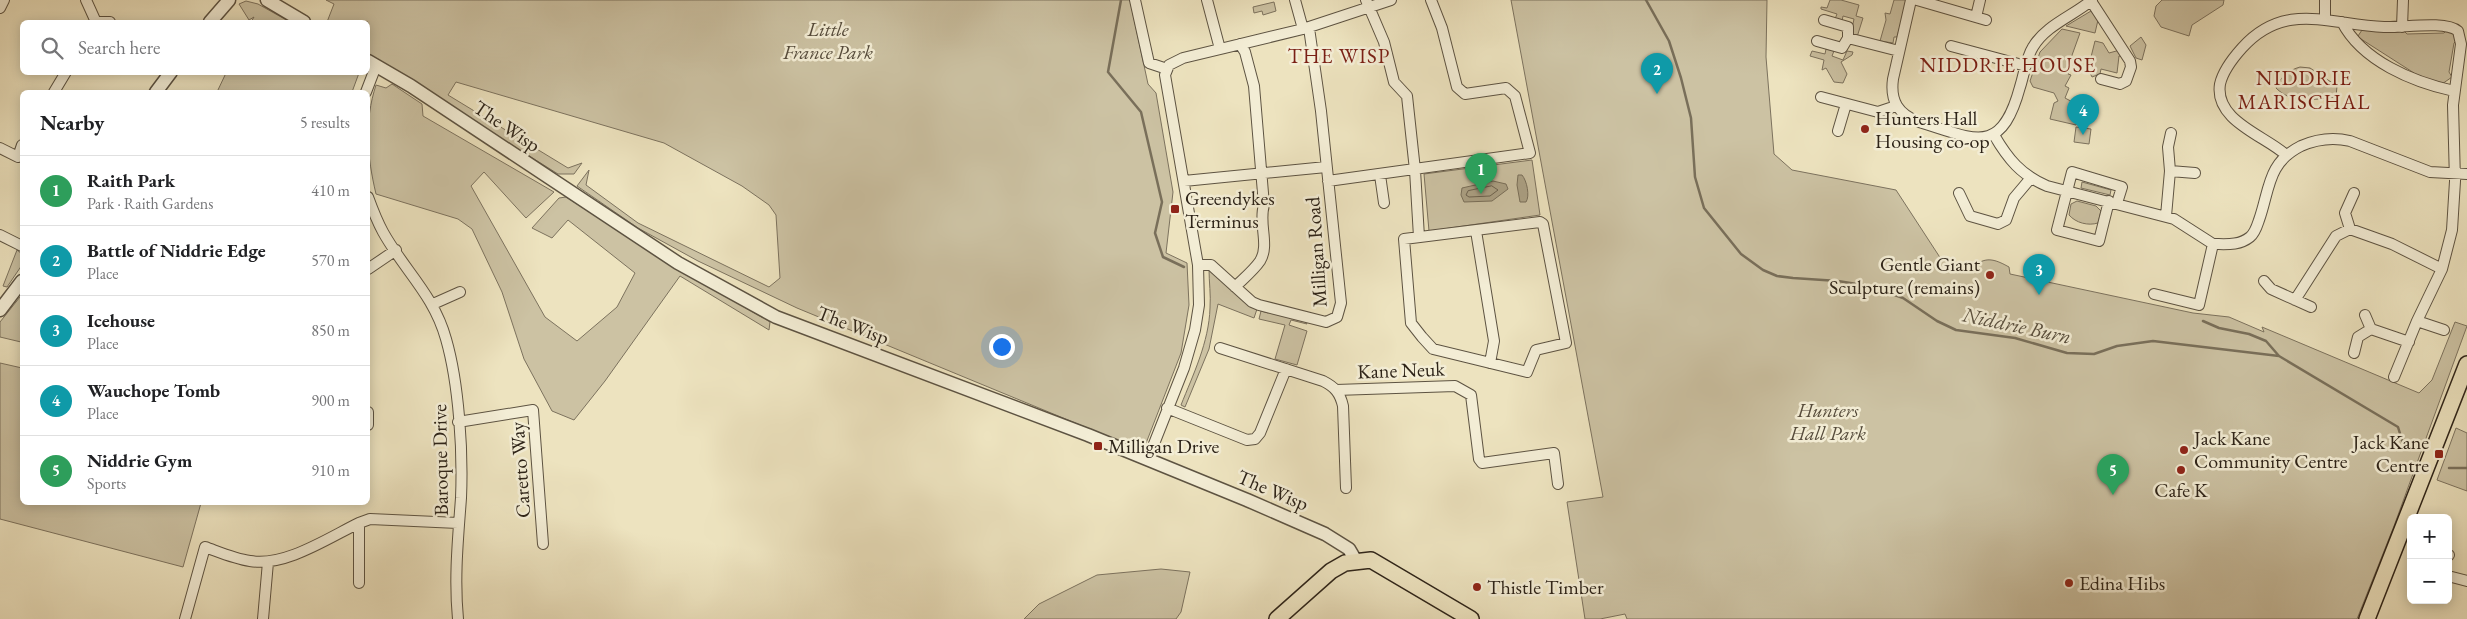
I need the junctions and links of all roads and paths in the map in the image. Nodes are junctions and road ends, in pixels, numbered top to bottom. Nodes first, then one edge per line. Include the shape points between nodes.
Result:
1 (4, 0) edge
2 (86, 0) edge
3 (229, 0) edge
4 (267, 0) edge
5 (1135, 0) edge
6 (1207, 0) edge
7 (1295, 0) edge
8 (1391, 0) edge
9 (1432, 0) edge
10 (1911, 0) edge
11 (1917, 0) edge
12 (1980, 0) edge
13 (2325, 0) edge
14 (2403, 0) edge
15 (2092, 1) edge
16 (1367, 4) edge
17 (0, 8) edge
18 (2325, 18) junction
19 (95, 20) edge
20 (212, 20) edge
21 (301, 20) edge
22 (1824, 20) dead end
23 (2342, 22) junction
24 (2402, 27) junction
25 (1306, 28) junction
26 (1848, 38) junction
27 (1817, 41) dead end
28 (1240, 44) junction
29 (1951, 46) dead end
30 (1220, 49) junction
31 (1899, 52) junction
32 (372, 63) edge
33 (2026, 66) junction
34 (1167, 69) junction
35 (64, 75) edge
36 (168, 75) edge
37 (370, 75) edge
38 (2101, 79) dead end
39 (55, 90) edge
40 (157, 90) edge
41 (366, 90) edge
42 (2454, 91) junction
43 (1821, 97) dead end
44 (1846, 104) junction
45 (1896, 106) junction
46 (1838, 131) dead end
47 (2171, 133) dead end
48 (1994, 135) junction
49 (0, 148) edge
50 (20, 151) edge
51 (2286, 155) junction
52 (1326, 167) junction
53 (1416, 170) junction
54 (2170, 171) junction
55 (2195, 173) dead end
56 (1261, 174) junction
57 (2467, 174) edge
58 (1380, 175) junction
59 (2455, 175) junction
60 (2030, 179) junction
61 (1328, 182) junction
62 (1185, 187) junction
63 (2067, 191) junction
64 (1960, 192) dead end
65 (2354, 193) dead end
66 (370, 202) edge
67 (2113, 202) junction
68 (1384, 204) dead end
69 (2166, 216) junction
70 (2350, 229) junction
71 (1476, 231) junction
72 (0, 236) edge
73 (1419, 237) junction
74 (2213, 244) junction
75 (20, 245) edge
76 (396, 250) junction
77 (1198, 265) junction
78 (370, 268) edge
79 (2442, 268) junction
80 (2264, 281) dead end
81 (20, 283) edge
82 (1235, 287) junction
83 (460, 292) dead end
84 (2154, 294) dead end
85 (2295, 300) junction
86 (433, 304) junction
87 (2311, 307) dead end
88 (0, 310) edge
89 (2365, 315) dead end
90 (2417, 321) junction
91 (2371, 329) junction
92 (2444, 330) dead end
93 (2409, 342) junction
94 (1220, 348) dead end
95 (2354, 353) dead end
96 (1490, 363) junction
97 (1286, 369) junction
98 (2466, 369) edge
99 (2394, 378) dead end
100 (1336, 390) junction
101 (1167, 408) junction
102 (458, 422) junction
103 (1148, 459) junction
104 (1558, 484) dead end
105 (1346, 488) dead end
106 (359, 523) junction
107 (458, 523) junction
108 (544, 544) dead end
109 (1356, 561) junction
110 (268, 562) junction
111 (2452, 577) edge
112 (2467, 581) edge
113 (359, 583) dead end
114 (185, 619) edge
115 (264, 619) edge
116 (458, 619) edge
117 (1277, 619) edge
118 (1471, 619) edge
119 (2366, 619) edge

1 - 17 street
2 - 19 street
3 - 20 street
4 - 21 street
5 - 34 street via 1149,63
6 - 30 street
7 - 25 street, Milligan Road
8 - 16 street
9 - 53 street via 1457,87 1465,94 1506,88 1512,90 1530,153
10 - 31 street
11 - 12 street via 1981,18
13 - 18 street
14 - 24 street
15 - 33 street via 2042,36 2032,48
15 - 38 street via 2131,67 2126,81 2120,84
16 - 25 street
16 - 53 street via 1384,42 1394,82 1407,96
18 - 23 street
18 - 51 street via 2284,20 2258,33 2230,64 2220,84 2222,100 2233,116 2252,134 2273,144
22 - 26 street via 1848,26
23 - 24 street
23 - 42 street via 2360,44 2392,70 2414,81
24 - 42 street via 2448,26 2458,32 2461,44
25 - 28 street
25 - 52 street, Milligan Road via 1321,111
26 - 27 street via 1842,48
26 - 31 street
28 - 30 street
28 - 56 street via 1254,86
29 - 33 street
30 - 34 street via 1173,62
31 - 45 street via 1892,90
32 - 103 street, The Wisp via 678,262 776,318
33 - 48 street via 2008,122
34 - 62 street via 1165,75
35 - 39 street
36 - 40 street
37 - 41 street
42 - 59 street
43 - 44 street
44 - 45 street via 1882,113
44 - 46 street
45 - 48 street via 1910,119 1926,124 1977,138
47 - 54 street via 2168,147
48 - 60 street via 2018,169
49 - 50 street via 18,157
51 - 59 street via 2316,140 2340,139 2361,144 2430,172
51 - 74 street via 2273,173 2256,228 2250,236 2238,243
52 - 56 street
52 - 61 street, Milligan Road
53 - 58 street
53 - 73 street
54 - 55 street
54 - 69 street
56 - 62 street
56 - 82 street via 1264,251 1260,261
57 - 59 street
58 - 61 street
58 - 68 street
59 - 79 street via 2452,230
60 - 63 street
60 - 64 street via 2014,198 2006,220 1998,224 1970,216
61 - 82 street, Milligan Road via 1341,302 1337,317 1320,322 1259,305
62 - 77 street
63 - 67 street
63 - 67 street via 2072,172 2122,187
63 - 67 street via 2057,230 2099,242
65 - 70 street via 2345,213
66 - 76 street, Baroque Drive via 383,232
67 - 69 street
69 - 74 street via 2187,225
70 - 79 street via 2392,244
70 - 85 street via 2336,236
71 - 73 street
71 - 96 street via 1494,341
71 - 96 street via 1543,224 1566,343 1536,350 1527,372
72 - 75 street
73 - 96 street via 1404,238 1411,323 1433,349
74 - 84 street via 2199,306
76 - 78 street
76 - 86 street, Baroque Drive
77 - 82 street, Milligan Road via 1211,265
77 - 101 street via 1200,305 1195,330
79 - 90 street
80 - 85 street
81 - 88 street
83 - 86 street
85 - 87 street
86 - 102 street, Baroque Drive via 446,339
89 - 91 street
90 - 92 street
90 - 93 street
91 - 93 street
91 - 95 street via 2358,337
93 - 99 street
94 - 97 street
97 - 100 street via 1323,381
97 - 101 street via 1255,439 1247,440
98 - 119 main road
100 - 104 street, Kane Neuk via 1433,385 1465,390 1470,395 1482,463 1554,452
100 - 105 street via 1342,406
101 - 103 street
102 - 107 street, Baroque Drive via 461,461
102 - 108 street, Caretto Way via 533,410
103 - 109 street, The Wisp via 1325,534 1349,549
106 - 107 street via 370,520
106 - 110 street via 287,557
106 - 113 street
107 - 116 street, Baroque Drive
109 - 117 main road via 1331,571
109 - 118 main road via 1371,560
110 - 114 street via 249,561 205,547
110 - 115 street
111 - 112 street

